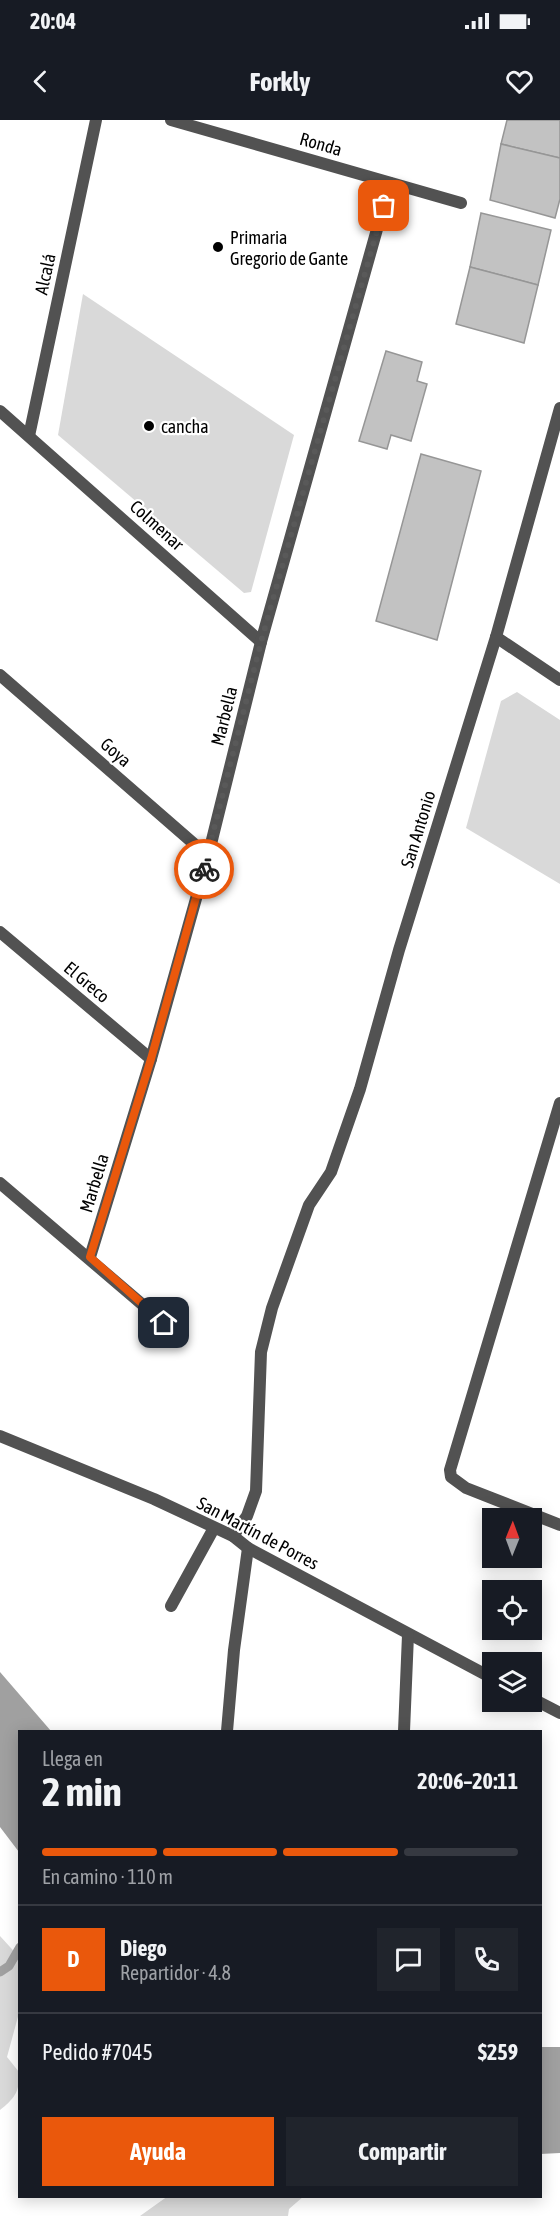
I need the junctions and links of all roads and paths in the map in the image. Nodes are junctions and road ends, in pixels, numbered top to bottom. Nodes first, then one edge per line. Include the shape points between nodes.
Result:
1 (96, 120) edge
2 (171, 120) edge
3 (390, 183) junction
4 (461, 202) dead end
5 (560, 408) edge
6 (0, 411) edge
7 (29, 436) junction
8 (556, 439) edge
9 (496, 637) junction
10 (261, 642) junction
11 (0, 675) edge
12 (560, 680) edge
13 (208, 856) junction
14 (0, 932) edge
15 (151, 1059) junction
16 (560, 1103) edge
17 (0, 1183) edge
18 (90, 1257) junction
19 (164, 1323) dead end
20 (0, 1436) edge
21 (560, 1525) edge
22 (214, 1528) junction
23 (233, 1536) junction
24 (248, 1548) junction
25 (171, 1606) dead end
26 (408, 1635) junction
27 (482, 1673) edge
28 (542, 1704) edge
29 (560, 1713) edge
30 (227, 1730) edge
31 (404, 1730) edge

1 - 7 street, Alcalá
2 - 3 street, Ronda
3 - 4 street, Ronda
3 - 10 street, Marbella
5 - 8 street, San Antonio
6 - 7 street, Colmenar
7 - 10 street, Colmenar
8 - 9 street, San Antonio
9 - 12 street
9 - 23 street, San Antonio via 360,1089 331,1172 309,1205 290,1253 261,1352 256,1491 247,1516
10 - 13 street, Marbella
11 - 13 street, Goya
13 - 15 street, Marbella
14 - 15 street, El Greco
15 - 18 street, Marbella
16 - 21 street via 450,1470 451,1477 466,1488
17 - 18 street
18 - 19 street
20 - 22 street, San Martín de Porres
22 - 23 street, San Martín de Porres
22 - 25 street
23 - 24 street, San Martín de Porres
24 - 26 street, San Martín de Porres
24 - 30 street
26 - 27 street, San Martín de Porres
26 - 31 street
28 - 29 street

